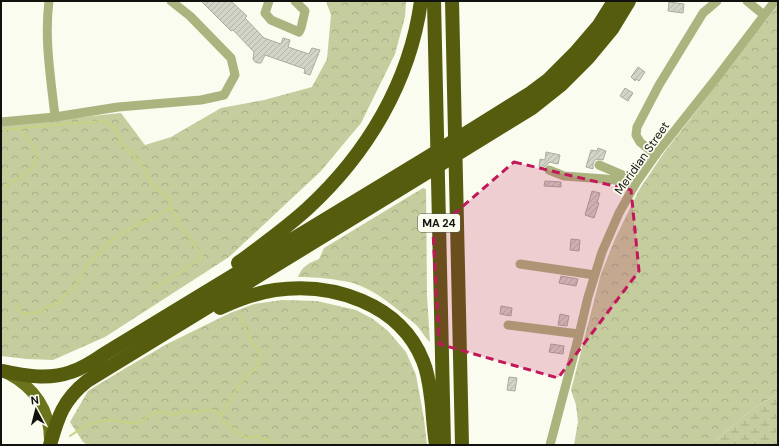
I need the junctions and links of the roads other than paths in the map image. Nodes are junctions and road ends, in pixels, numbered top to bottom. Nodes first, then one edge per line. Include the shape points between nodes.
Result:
1 (49, 1) edge
2 (171, 1) edge
3 (269, 1) edge
4 (295, 1) edge
5 (420, 1) edge
6 (434, 1) edge
7 (452, 1) edge
8 (614, 1) edge
9 (629, 1) edge
10 (717, 1) edge
11 (747, 1) edge
12 (775, 1) edge
13 (764, 15) junction
14 (55, 117) junction
15 (1, 122) edge
16 (656, 155) junction
17 (599, 165) dead end
18 (549, 170) dead end
19 (635, 184) junction
20 (520, 264) dead end
21 (595, 275) junction
22 (172, 313) junction
23 (508, 325) dead end
24 (579, 334) junction
25 (146, 344) junction
26 (2, 371) edge
27 (50, 445) edge
28 (436, 445) edge
29 (444, 445) edge
30 (462, 445) edge
31 (550, 445) edge

1 - 14 street via 48,54
2 - 14 street via 190,16 231,58 235,75 224,95
3 - 4 street via 265,13 271,20 299,32 305,11
5 - 22 highway via 418,19 405,67 384,112 350,164 279,233
6 - 29 highway, MA 24
7 - 30 highway, MA 24
8 - 22 highway via 584,44 567,62 519,101
9 - 25 highway via 588,58 532,108
10 - 16 street via 703,13 659,85 637,127 636,135 640,142
11 - 13 street
12 - 13 street, Meridian Street
13 - 16 street, Meridian Street
14 - 15 street
16 - 19 street, Meridian Street
17 - 19 street via 627,177
18 - 19 street via 564,176
19 - 21 street, Meridian Street via 619,213
20 - 21 street
21 - 24 street, Meridian Street
22 - 26 highway via 72,372 48,377
23 - 24 street
24 - 31 street, Meridian Street
25 - 27 highway via 92,378 74,393 60,414
25 - 28 highway via 241,299 263,293 312,289 355,298 394,320 419,352 429,382
26 - 27 main road via 26,386 41,404 48,419

